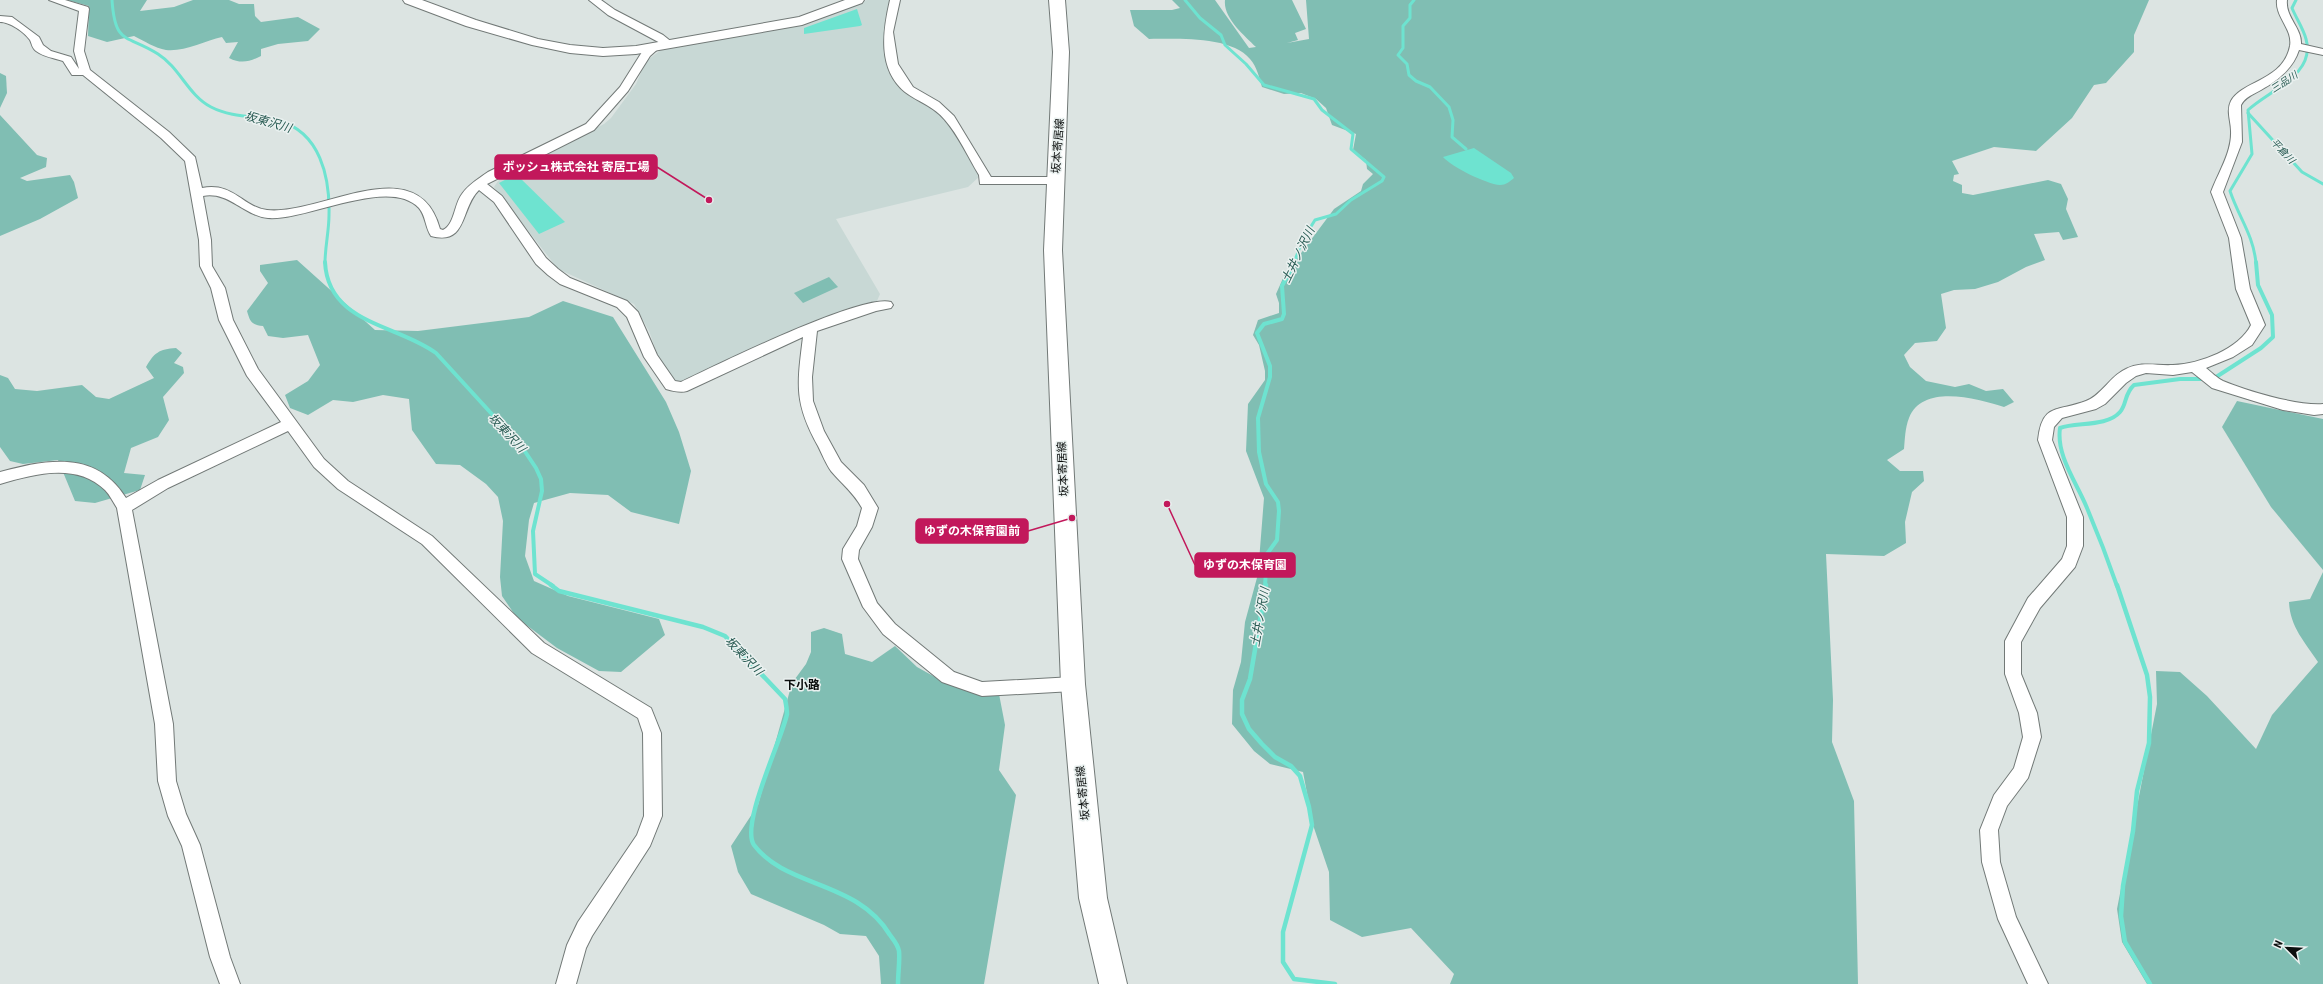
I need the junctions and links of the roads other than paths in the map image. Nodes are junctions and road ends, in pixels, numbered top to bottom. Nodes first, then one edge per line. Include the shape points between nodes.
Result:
1 (54, 0) edge
2 (410, 0) edge
3 (594, 0) edge
4 (857, 0) edge
5 (895, 0) edge
6 (1057, 0) edge
7 (2282, 0) edge
8 (0, 19) edge
9 (668, 43) junction
10 (654, 48) junction
11 (2309, 49) edge
12 (85, 71) junction
13 (1055, 180) junction
14 (479, 184) junction
15 (198, 193) junction
16 (886, 305) dead end
17 (811, 328) junction
18 (2197, 368) junction
19 (2323, 408) edge
20 (290, 424) junction
21 (0, 478) edge
22 (124, 507) junction
23 (1072, 684) junction
24 (230, 984) edge
25 (566, 984) edge
26 (1113, 984) edge
27 (2038, 984) edge

1 - 12 street via 84,9 80,51
2 - 10 street via 463,20 564,48 612,52
3 - 9 street via 606,10
4 - 9 street via 802,21
5 - 13 street via 888,32 892,64 909,89 935,104 950,118 985,175 984,181
6 - 13 main road, 坂本寄居線 via 1061,52
7 - 11 street via 2282,10 2296,38
8 - 12 street via 8,20 25,30 35,39 38,47 67,59 76,73
9 - 10 street
10 - 14 street via 646,54 624,89 590,127 492,175
11 - 18 street via 2265,83 2243,95 2237,102 2236,142 2217,192 2235,238 2243,289 2258,324 2253,337 2242,346
12 - 15 street via 165,135 191,160
13 - 23 main road, 坂本寄居線 via 1054,280
14 - 15 street via 466,198 459,213 458,225 442,235 435,233 422,203 410,197 394,194 363,195 284,214 267,214 254,210 224,192 215,190
14 - 17 street via 498,199 541,261 553,272 565,281 622,304 633,315 651,357 670,385 682,388
15 - 20 street via 206,266 218,288 226,320 252,372
16 - 17 street via 875,306
17 - 23 street via 805,377 806,401 817,431 836,466 859,489 870,508 864,527 851,549 850,559 871,607 888,629 948,677 982,689
18 - 19 street via 2212,382 2282,404 2314,410
18 - 27 street via 2138,369 2127,373 2099,402 2058,412 2050,419 2045,429 2047,446 2075,517 2075,546 2069,562 2034,603 2013,641 2013,674 2028,713 2032,737 2022,772 2000,801 1989,830 1991,862 2007,919
20 - 22 street via 162,484
20 - 25 street via 319,463 343,485 427,540 528,640 645,713 652,733 653,816 644,840 585,929 577,945
21 - 22 street via 39,468 80,470 110,486
22 - 24 street via 164,724 167,781 177,816 191,845 220,957
23 - 26 main road, 坂本寄居線 via 1093,898

